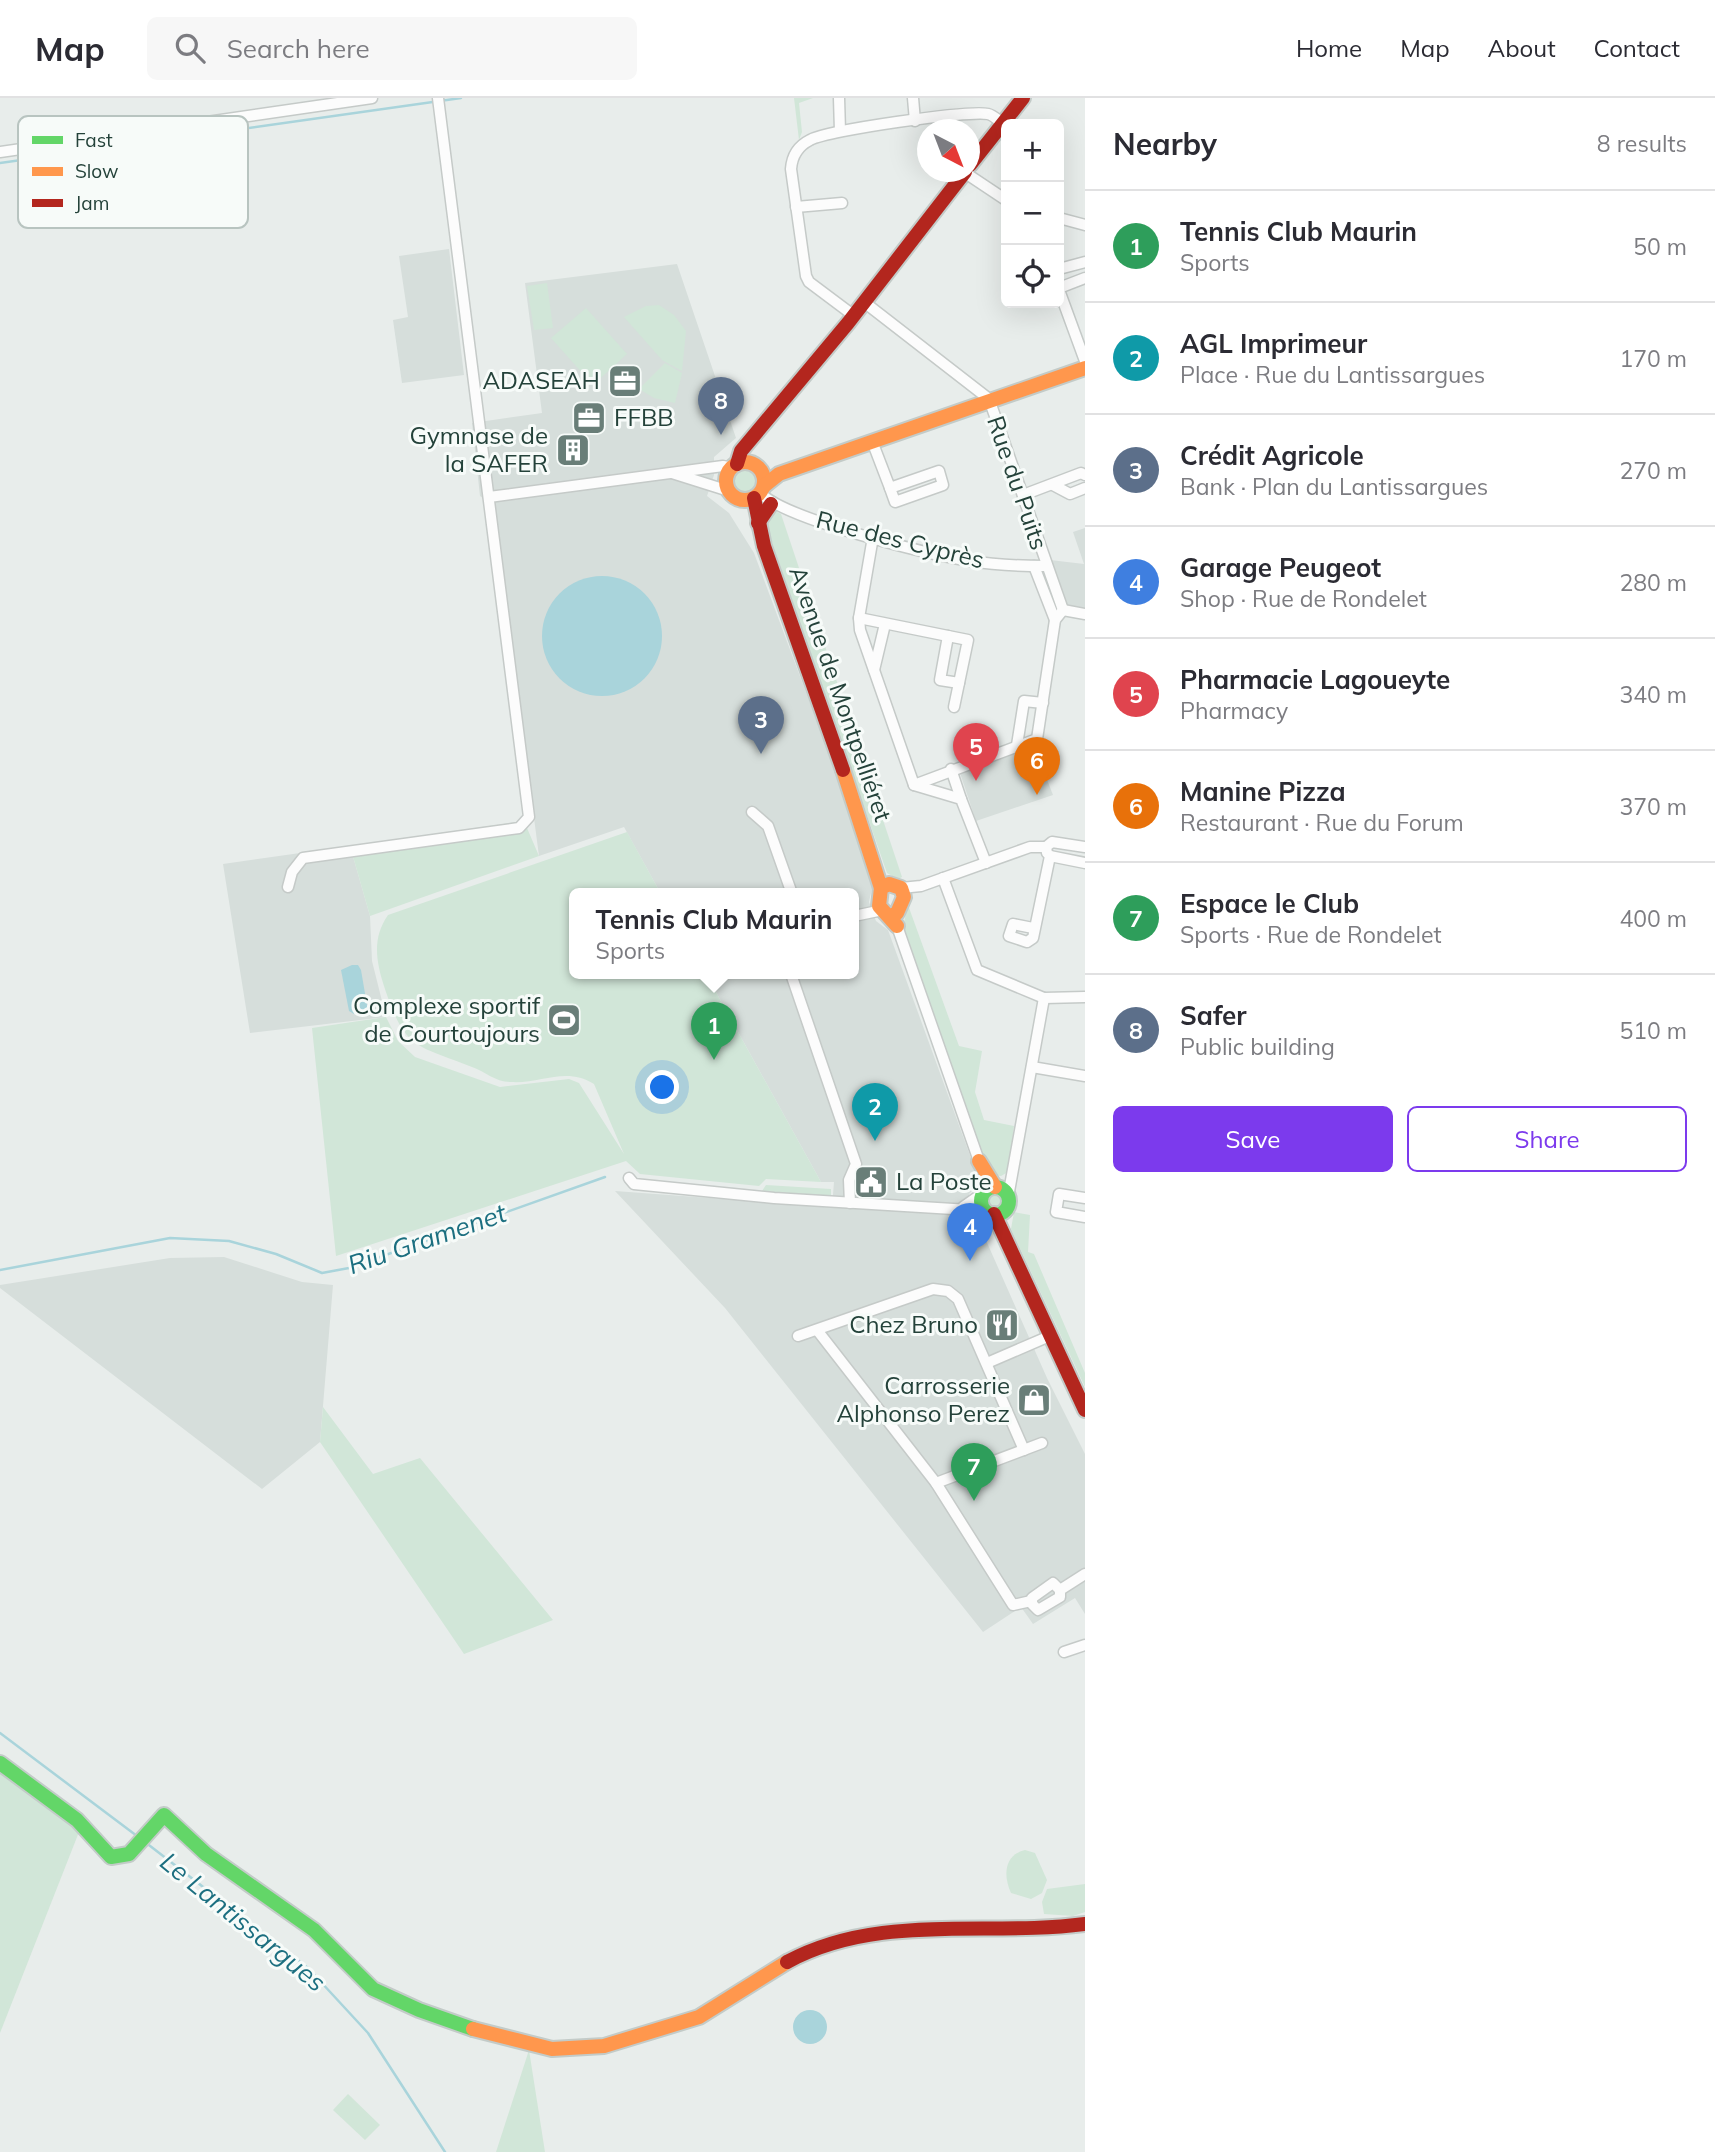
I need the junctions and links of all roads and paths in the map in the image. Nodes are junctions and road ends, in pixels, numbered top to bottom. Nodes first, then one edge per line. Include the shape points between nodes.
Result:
1 (372, 98) edge
2 (438, 98) edge
3 (839, 98) edge
4 (913, 98) edge
5 (1023, 98) edge
6 (248, 116) edge
7 (1005, 119) edge
8 (915, 121) junction
9 (1001, 122) edge
10 (1001, 124) edge
11 (840, 131) junction
12 (18, 149) edge
13 (0, 152) edge
14 (980, 152) edge
15 (956, 182) edge
16 (979, 182) edge
17 (1001, 197) edge
18 (842, 203) dead end
19 (796, 207) junction
20 (1064, 219) edge
21 (1085, 225) edge
22 (1085, 262) edge
23 (1064, 268) edge
24 (1085, 278) edge
25 (1064, 287) edge
26 (1064, 299) edge
27 (864, 302) junction
28 (853, 316) junction
29 (1080, 330) edge
30 (1085, 360) edge
31 (1085, 368) edge
32 (989, 399) junction
33 (756, 436) junction
34 (872, 441) junction
35 (734, 466) junction
36 (668, 471) junction
37 (1085, 475) edge
38 (1053, 485) junction
39 (761, 487) junction
40 (890, 488) junction
41 (1085, 488) edge
42 (733, 494) junction
43 (1023, 495) junction
44 (489, 497) junction
45 (873, 537) junction
46 (764, 546) junction
47 (1034, 566) junction
48 (1046, 566) junction
49 (1063, 610) junction
50 (1085, 614) edge
51 (859, 618) junction
52 (1055, 620) junction
53 (885, 624) junction
54 (948, 636) junction
55 (873, 671) junction
56 (959, 682) junction
57 (1043, 704) junction
58 (954, 707) dead end
59 (1017, 745) junction
60 (951, 769) junction
61 (914, 785) junction
62 (961, 799) junction
63 (752, 812) dead end
64 (1085, 847) edge
65 (1048, 852) junction
66 (986, 863) junction
67 (1085, 863) edge
68 (943, 878) junction
69 (288, 887) dead end
70 (787, 888) edge
71 (894, 889) junction
72 (885, 914) junction
73 (859, 916) edge
74 (1033, 928) dead end
75 (793, 979) edge
76 (1085, 997) edge
77 (1044, 998) junction
78 (1032, 1067) junction
79 (1085, 1076) edge
80 (979, 1161) joint
81 (629, 1178) dead end
82 (994, 1191) junction
83 (1085, 1198) edge
84 (850, 1203) junction
85 (962, 1208) junction
86 (994, 1212) junction
87 (1085, 1217) edge
88 (817, 1330) junction
89 (1052, 1335) junction
90 (798, 1336) dead end
91 (987, 1363) junction
92 (1085, 1410) edge
93 (1042, 1443) dead end
94 (1024, 1450) junction
95 (936, 1483) junction
96 (1085, 1574) edge
97 (1060, 1590) junction
98 (1031, 1601) junction
99 (1085, 1645) edge
100 (1064, 1652) dead end
101 (0, 1763) edge
102 (1085, 1924) edge

1 - 6 street
2 - 44 street
3 - 11 street
4 - 8 street
5 - 7 street
8 - 9 street via 989,114
8 - 11 street
10 - 14 street
11 - 19 street via 808,141 792,158
12 - 13 street
15 - 27 street
16 - 17 street
18 - 19 street
19 - 28 street via 809,282
20 - 21 street
22 - 23 street
24 - 25 street
26 - 29 street
27 - 28 street
27 - 32 street
28 - 33 street
29 - 30 street
30 - 32 street via 1003,389
31 - 32 street via 1007,397
32 - 34 street
32 - 43 street, Rue du Puits
33 - 35 street
33 - 39 street, Avenue de Montpelliéret
34 - 39 street via 779,474
34 - 40 street
35 - 36 street
35 - 39 street via 746,462
35 - 42 street via 726,481
36 - 42 street
36 - 44 street
37 - 38 street
38 - 41 street via 1070,494
38 - 43 street
39 - 42 street
39 - 45 street, Rue des Cyprès
39 - 46 street, Avenue de Montpelliéret via 758,523
40 - 40 street via 895,502 943,485 939,471
42 - 46 street, Avenue de Montpelliéret
43 - 48 street, Rue du Puits
44 - 69 street via 527,823 519,828 303,858
45 - 47 street, Rue des Cyprès via 970,561
45 - 51 street
46 - 71 street, Avenue de Montpelliéret via 873,856
47 - 48 street, Rue des Cyprès
47 - 52 street
48 - 49 street, Rue du Puits
49 - 50 street
49 - 52 street
51 - 53 street
51 - 55 street
52 - 57 street
53 - 54 street
53 - 55 street
54 - 56 street via 968,640
54 - 56 street via 940,680
55 - 61 street
56 - 58 street
57 - 59 street via 1037,739
57 - 59 street via 1024,702
59 - 60 street
60 - 61 street
60 - 62 street
61 - 62 street
62 - 66 street
63 - 70 street via 768,826
64 - 65 street via 1052,842
65 - 66 street via 1030,847
65 - 67 street
65 - 74 street
66 - 68 street
68 - 71 street
68 - 77 street via 977,970
71 - 72 street
71 - 72 street
72 - 73 street
72 - 80 street
75 - 84 street via 856,1164 849,1180
76 - 77 street
77 - 78 street
78 - 79 street
78 - 82 street via 1013,1171
80 - 82 street
81 - 84 street via 635,1184
82 - 85 street
82 - 86 street via 981,1201
82 - 86 street via 1008,1205
83 - 87 street via 1059,1194 1056,1212
84 - 85 street
85 - 86 street
86 - 89 street
88 - 90 street
88 - 91 street via 933,1289 948,1291 958,1300
88 - 95 street
89 - 91 street
89 - 92 street
91 - 94 street
93 - 94 street
94 - 95 street
95 - 98 street via 1013,1605
96 - 97 street
97 - 98 street via 1053,1583
97 - 98 street via 1060,1597 1038,1611
99 - 100 street
101 - 102 street via 82,1825 111,1856 128,1855 164,1815 205,1854 312,1928 351,1964 364,1984 380,1993 507,2039 571,2050 700,2017 781,1964 833,1942 950,1927

